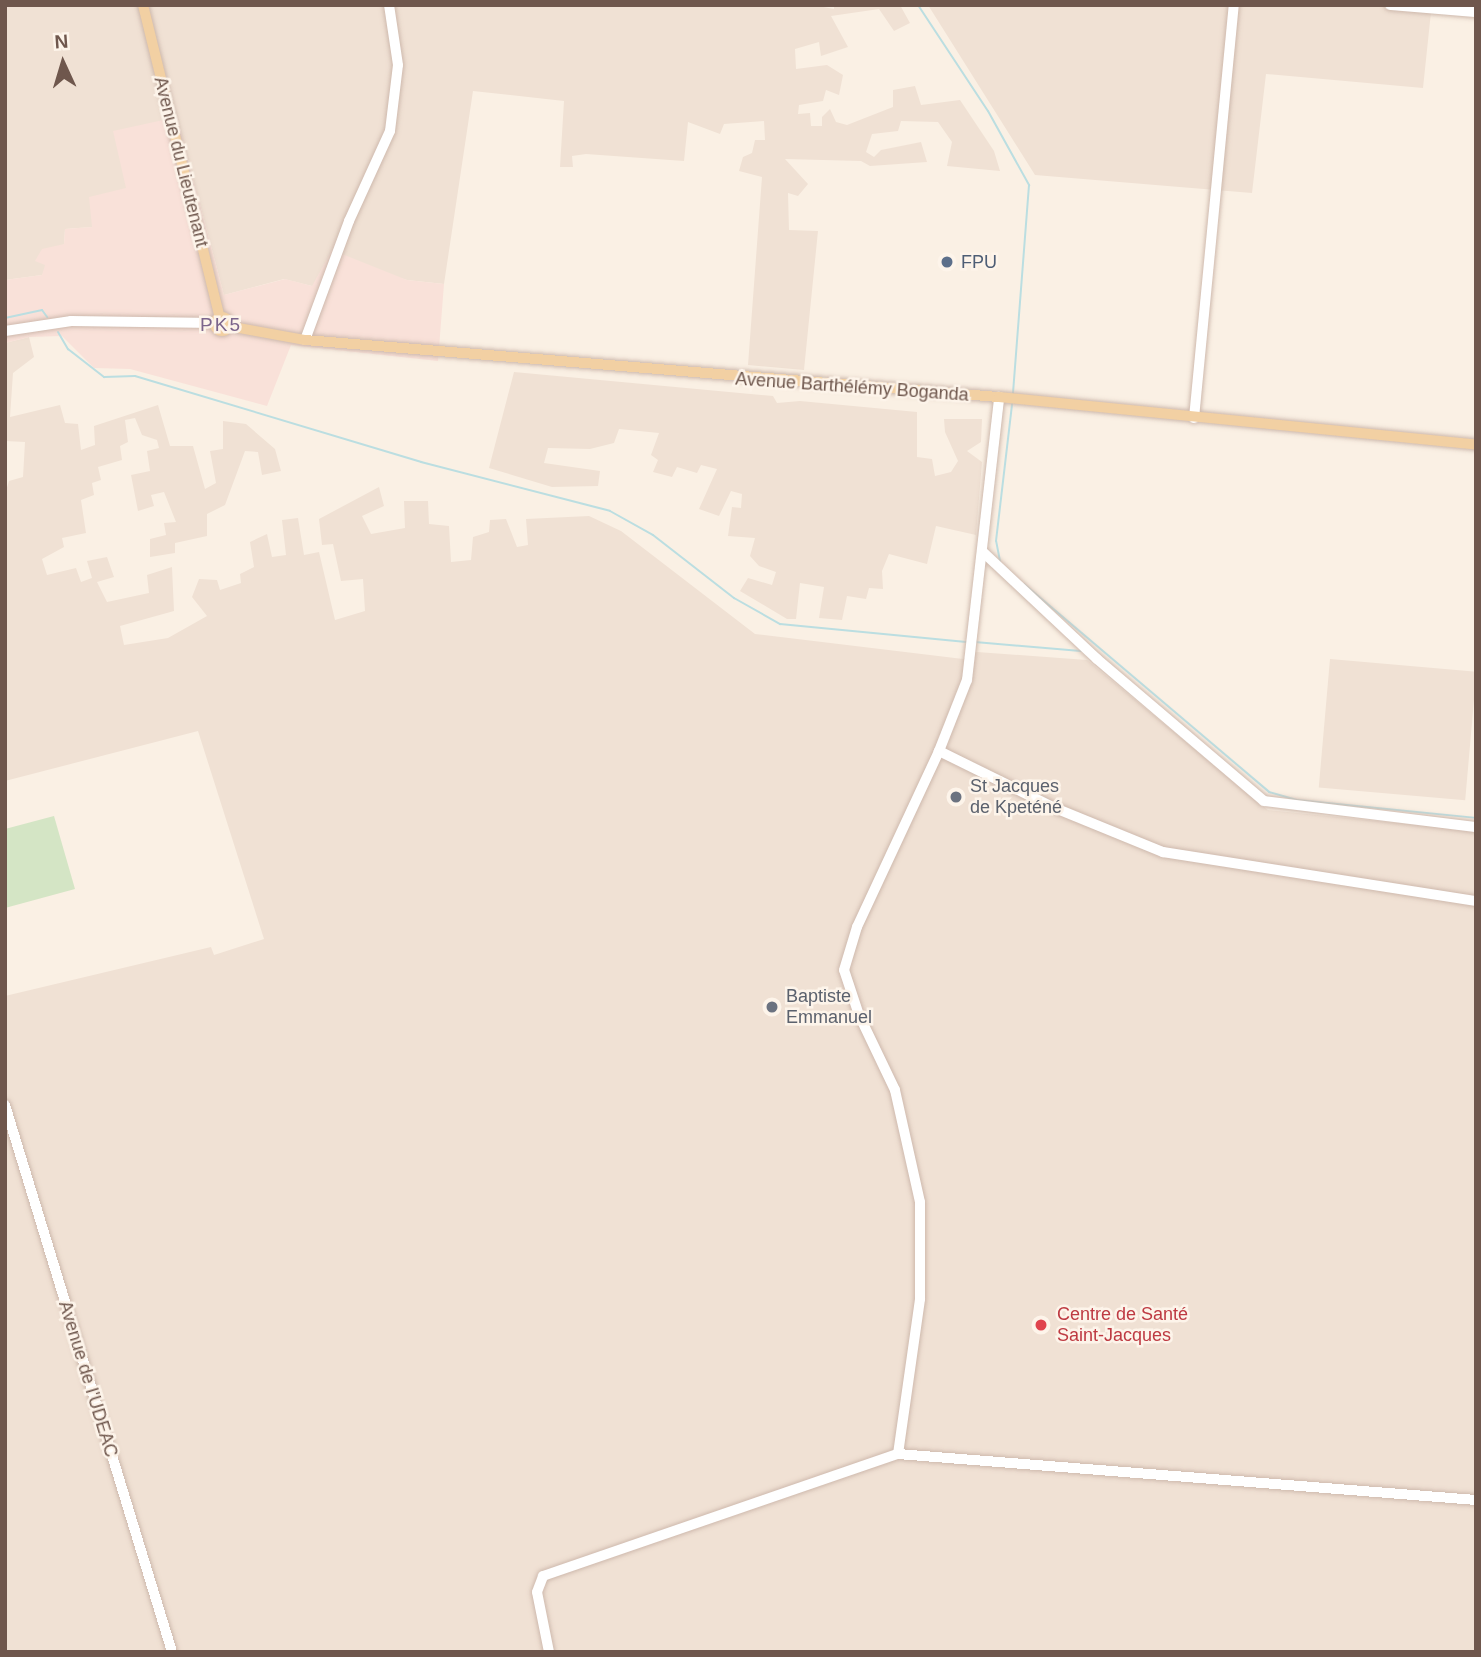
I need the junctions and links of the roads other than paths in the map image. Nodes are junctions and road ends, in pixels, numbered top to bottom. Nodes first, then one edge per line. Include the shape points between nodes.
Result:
1 (143, 5) edge
2 (389, 5) edge
3 (1234, 5) edge
4 (1390, 5) edge
5 (1476, 12) edge
6 (221, 322) junction
7 (5, 331) edge
8 (305, 340) junction
9 (1003, 397) junction
10 (1194, 418) junction
11 (1476, 445) edge
12 (983, 552) junction
13 (939, 751) junction
14 (1476, 827) edge
15 (1476, 901) edge
16 (5, 1105) edge
17 (898, 1454) junction
18 (1476, 1500) edge
19 (172, 1652) edge
20 (549, 1652) edge

1 - 6 main road, Avenue du Lieutenant
2 - 8 street via 398,65 390,131 349,221
3 - 10 street
4 - 5 street
6 - 7 street via 71,321
6 - 8 main road, Avenue Barthélémy Boganda
8 - 9 main road, Avenue Barthélémy Boganda
9 - 10 main road, Avenue Barthélémy Boganda
9 - 12 street
10 - 11 main road, Avenue Barthélémy Boganda
12 - 13 street via 967,680
12 - 14 street via 1097,659 1264,801
13 - 15 street via 1055,808 1163,852
13 - 17 street via 857,927 844,970 859,1015 895,1090 920,1202 920,1300
16 - 19 street, Avenue de I'UDEAC
17 - 18 street
17 - 20 street via 543,1576 537,1592

